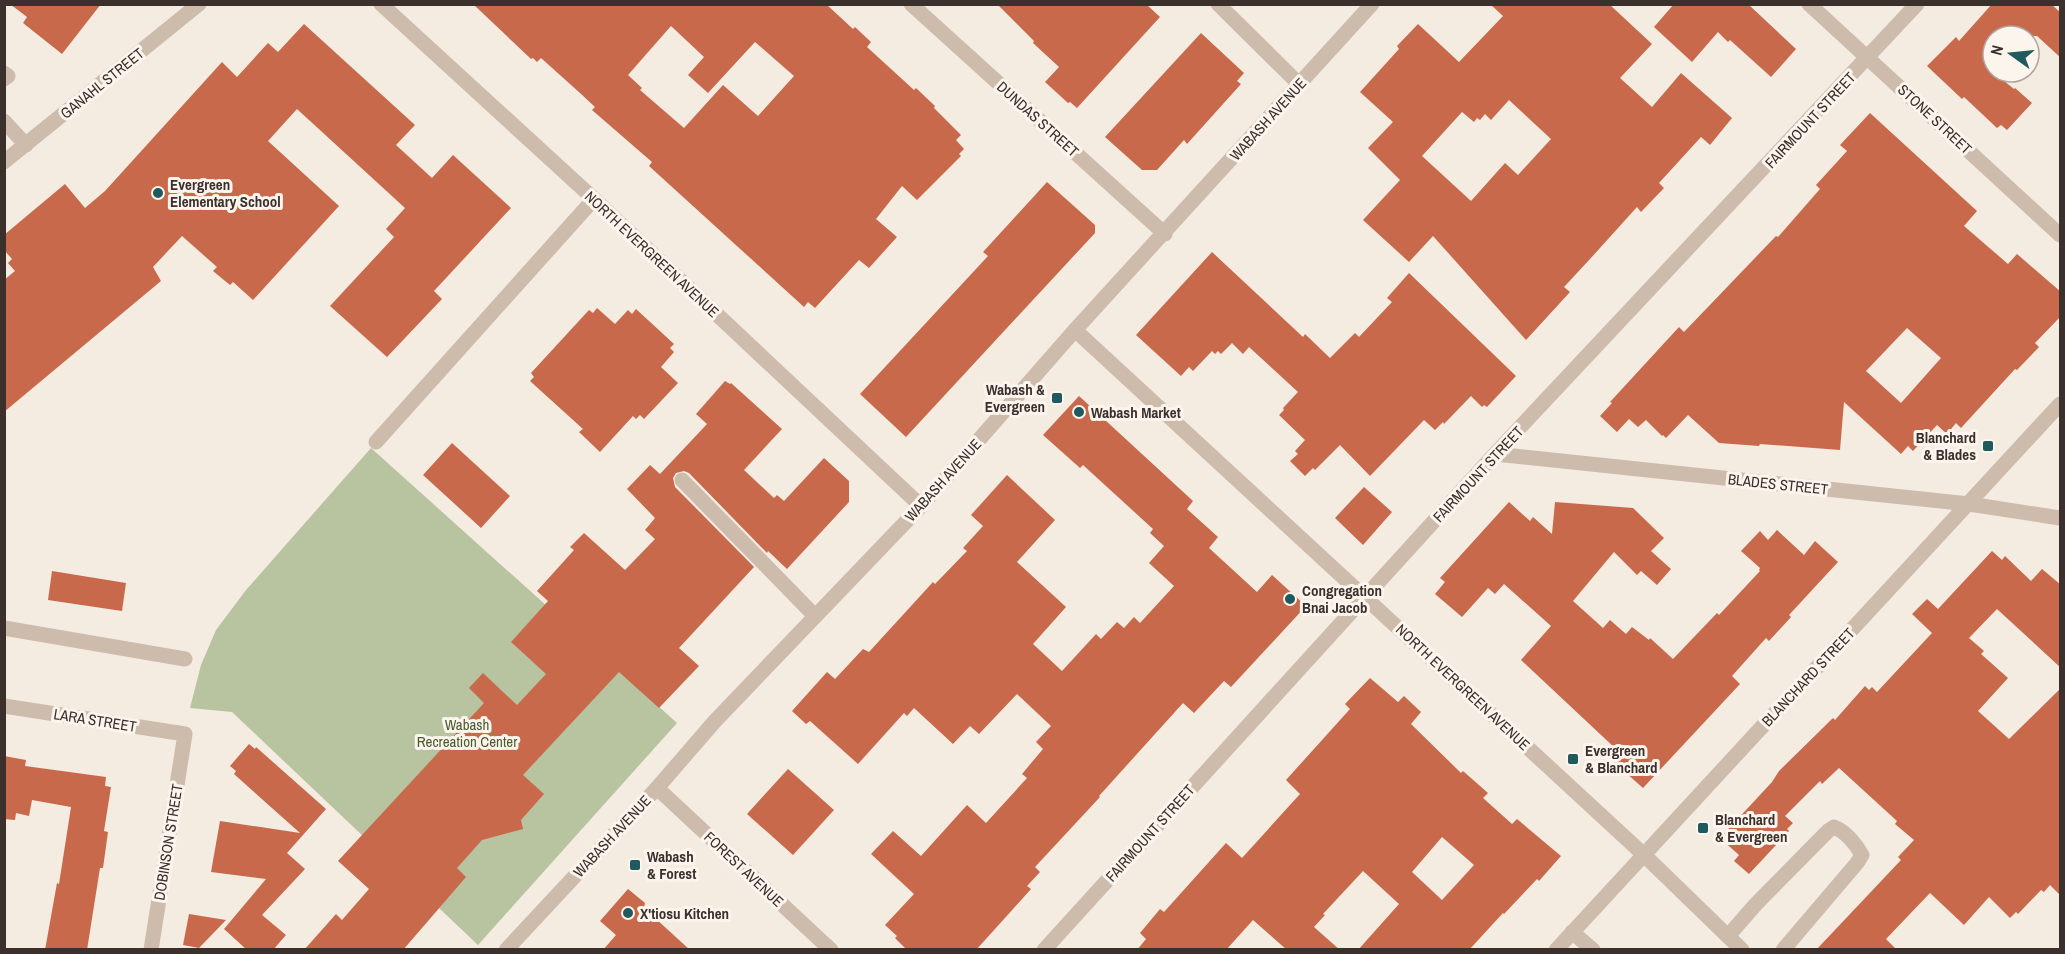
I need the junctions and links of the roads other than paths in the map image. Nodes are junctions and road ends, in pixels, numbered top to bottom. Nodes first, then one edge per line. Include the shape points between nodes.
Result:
1 (199, 4) edge
2 (381, 4) edge
3 (911, 4) edge
4 (1218, 4) edge
5 (1372, 4) edge
6 (1809, 4) edge
7 (1917, 4) edge
8 (1868, 58) junction
9 (4, 73) edge
10 (4, 79) edge
11 (1300, 85) junction
12 (4, 121) edge
13 (26, 145) junction
14 (4, 162) edge
15 (594, 199) junction
16 (1165, 234) junction
17 (2061, 235) edge
18 (1075, 330) junction
19 (2061, 404) edge
20 (376, 442) dead end
21 (1496, 454) junction
22 (682, 480) dead end
23 (1970, 504) junction
24 (921, 506) junction
25 (2061, 518) edge
26 (1365, 597) junction
27 (815, 616) junction
28 (4, 628) edge
29 (185, 660) dead end
30 (4, 706) edge
31 (185, 734) joint
32 (657, 788) junction
33 (1643, 854) junction
34 (1572, 932) junction
35 (1728, 936) junction
36 (1787, 944) edge
37 (151, 950) edge
38 (506, 950) edge
39 (831, 950) edge
40 (1044, 950) edge
41 (1556, 950) edge
42 (1593, 950) edge
43 (1742, 950) edge

1 - 13 street, GANAHL STREET
2 - 15 street, NORTH EVERGREEN AVENUE
3 - 16 street, DUNDAS STREET
4 - 11 street
5 - 11 street, WABASH AVENUE
6 - 8 street, STONE STREET
7 - 8 street, FAIRMOUNT STREET
8 - 17 street, STONE STREET
8 - 21 street, FAIRMOUNT STREET
9 - 10 street via 8,76
11 - 16 street, WABASH AVENUE
12 - 13 street
13 - 14 street, GANAHL STREET
15 - 20 street
15 - 24 street, NORTH EVERGREEN AVENUE
16 - 18 street, WABASH AVENUE
18 - 24 street, WABASH AVENUE
18 - 26 street, NORTH EVERGREEN AVENUE
19 - 23 street, BLANCHARD STREET
21 - 23 street, BLADES STREET
21 - 26 street, FAIRMOUNT STREET
22 - 27 street
23 - 25 street, BLADES STREET
23 - 33 street, BLANCHARD STREET
24 - 27 street, WABASH AVENUE
26 - 33 street, NORTH EVERGREEN AVENUE
26 - 40 street, FAIRMOUNT STREET
27 - 32 street, WABASH AVENUE
28 - 29 street
30 - 31 street, LARA STREET
31 - 37 street, DOBINSON STREET
32 - 38 street, WABASH AVENUE
32 - 39 street, FOREST AVENUE
33 - 34 street, BLANCHARD STREET
33 - 35 street, NORTH EVERGREEN AVENUE
34 - 41 street, BLANCHARD STREET
34 - 42 street
35 - 36 street via 1828,831 1840,829 1862,855
35 - 43 street, NORTH EVERGREEN AVENUE

